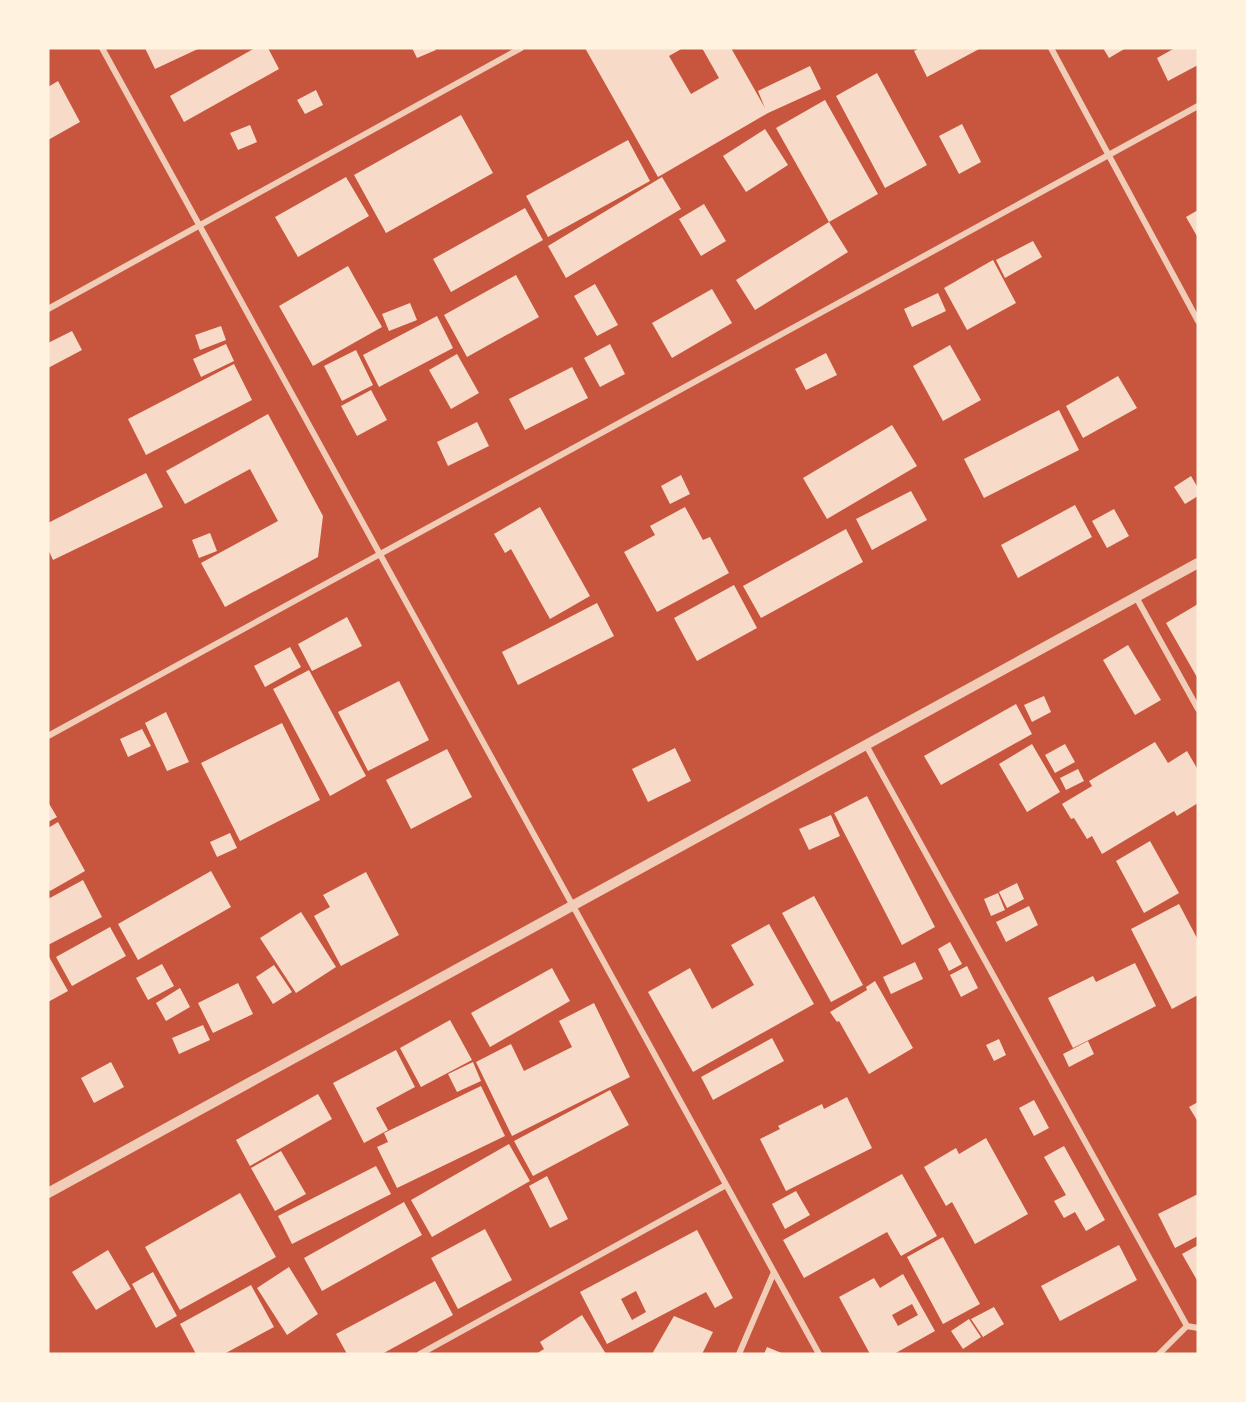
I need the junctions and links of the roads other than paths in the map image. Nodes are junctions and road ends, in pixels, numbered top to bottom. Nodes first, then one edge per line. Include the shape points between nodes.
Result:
1 (102, 48) edge
2 (521, 48) edge
3 (1051, 48) edge
4 (1198, 106) edge
5 (1108, 155) junction
6 (200, 225) junction
7 (48, 309) edge
8 (1198, 321) edge
9 (380, 554) junction
10 (1198, 563) edge
11 (1136, 597) junction
12 (1198, 709) edge
13 (48, 736) edge
14 (866, 745) junction
15 (573, 906) junction
16 (726, 1185) junction
17 (48, 1193) edge
18 (774, 1272) junction
19 (1187, 1326) junction
20 (1198, 1328) edge
21 (420, 1354) edge
22 (738, 1354) edge
23 (819, 1354) edge
24 (1159, 1354) edge

1 - 6 street
2 - 6 street
3 - 5 street
4 - 5 street
5 - 8 street
5 - 9 street
6 - 7 street
6 - 9 street
9 - 13 street
9 - 15 street
10 - 11 street
11 - 12 street
11 - 14 street
14 - 15 street
14 - 19 street
15 - 16 street
15 - 17 street
16 - 18 street
16 - 21 street
18 - 22 street
18 - 23 street
19 - 20 street
19 - 24 street

